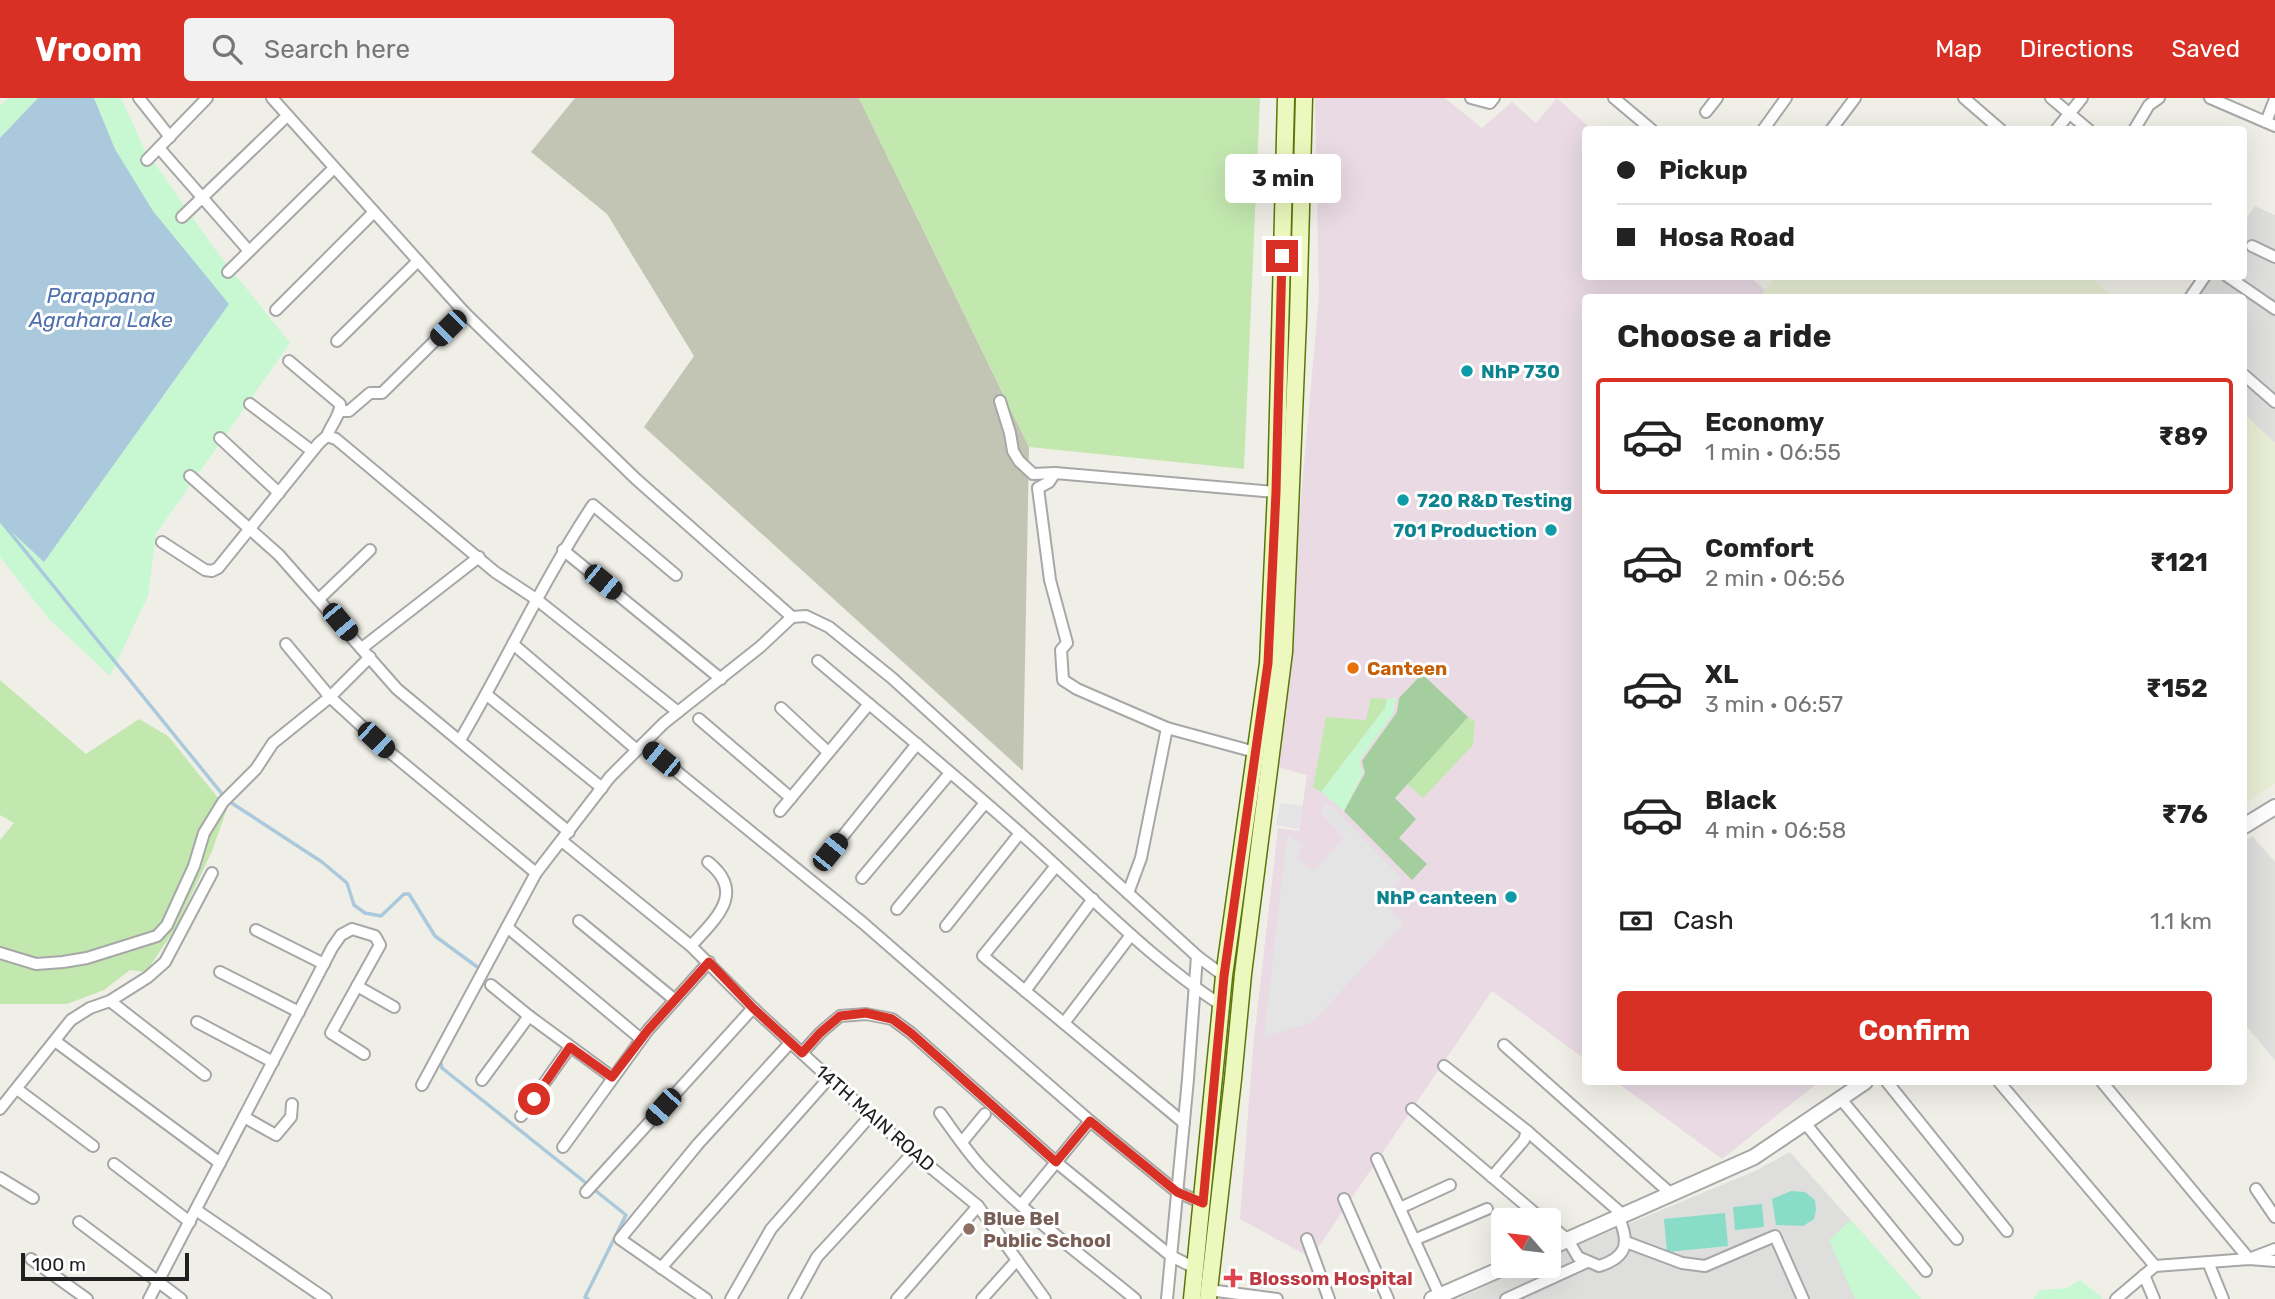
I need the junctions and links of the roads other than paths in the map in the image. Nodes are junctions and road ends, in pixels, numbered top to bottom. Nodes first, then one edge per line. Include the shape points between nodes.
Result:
1 (139, 98) edge
2 (272, 98) edge
3 (1286, 98) edge
4 (1304, 98) edge
5 (1471, 98) edge
6 (1494, 98) edge
7 (1614, 98) edge
8 (1717, 98) edge
9 (1786, 98) edge
10 (1855, 98) edge
11 (1964, 98) edge
12 (2051, 98) edge
13 (2081, 98) edge
14 (2159, 98) edge
15 (2215, 99) edge
16 (2275, 99) edge
17 (200, 100) edge
18 (2145, 101) edge
19 (1706, 112) dead end
20 (2069, 113) junction
21 (287, 116) junction
22 (2270, 124) edge
23 (1647, 126) edge
24 (1766, 126) edge
25 (1834, 126) edge
26 (1996, 126) edge
27 (2059, 126) edge
28 (2085, 126) edge
29 (2136, 126) edge
30 (170, 136) junction
31 (159, 148) junction
32 (147, 160) dead end
33 (334, 168) junction
34 (202, 198) junction
35 (374, 212) junction
36 (183, 217) dead end
37 (2252, 246) dead end
38 (249, 251) junction
39 (2275, 257) edge
40 (418, 261) junction
41 (228, 272) dead end
42 (2233, 280) edge
43 (2275, 309) edge
44 (276, 310) dead end
45 (464, 312) junction
46 (337, 341) dead end
47 (289, 361) dead end
48 (2247, 378) edge
49 (1000, 401) dead end
50 (2275, 402) edge
51 (250, 404) dead end
52 (340, 411) junction
53 (327, 436) junction
54 (220, 438) dead end
55 (312, 451) junction
56 (1055, 473) junction
57 (190, 476) dead end
58 (1276, 492) junction
59 (279, 493) junction
60 (251, 530) junction
61 (162, 542) dead end
62 (370, 550) dead end
63 (563, 550) junction
64 (479, 557) junction
65 (676, 575) dead end
66 (319, 599) junction
67 (536, 599) junction
68 (792, 617) junction
69 (286, 644) dead end
70 (513, 644) junction
71 (366, 652) junction
72 (818, 661) dead end
73 (721, 679) junction
74 (487, 695) junction
75 (330, 697) junction
76 (869, 704) junction
77 (781, 708) dead end
78 (678, 712) junction
79 (699, 719) dead end
80 (1167, 728) junction
81 (460, 740) junction
82 (916, 744) junction
83 (640, 747) junction
84 (828, 752) junction
85 (1255, 752) junction
86 (950, 773) junction
87 (602, 788) junction
88 (791, 798) junction
89 (985, 803) junction
90 (2275, 807) edge
91 (780, 811) dead end
92 (2247, 824) edge
93 (569, 832) junction
94 (1020, 833) junction
95 (562, 841) junction
96 (830, 852) dead end
97 (708, 863) dead end
98 (1056, 866) junction
99 (212, 873) dead end
100 (536, 873) junction
101 (862, 878) dead end
102 (1128, 893) junction
103 (1093, 900) junction
104 (897, 909) dead end
105 (579, 920) dead end
106 (946, 926) dead end
107 (507, 928) junction
108 (256, 930) dead end
109 (1131, 935) junction
110 (691, 946) junction
111 (0, 953) edge
112 (1197, 956) junction
113 (709, 962) junction
114 (324, 964) junction
115 (219, 972) dead end
116 (1224, 976) junction
117 (491, 985) dead end
118 (357, 986) junction
119 (1194, 988) junction
120 (1025, 991) junction
121 (110, 1000) junction
122 (675, 1000) junction
123 (1221, 1005) junction
124 (394, 1007) dead end
125 (753, 1008) junction
126 (299, 1012) junction
127 (528, 1016) junction
128 (197, 1022) dead end
129 (1064, 1023) junction
130 (641, 1039) junction
131 (55, 1041) junction
132 (790, 1043) junction
133 (1504, 1045) dead end
134 (570, 1047) junction
135 (802, 1053) junction
136 (363, 1054) dead end
137 (273, 1062) junction
138 (1444, 1066) dead end
139 (205, 1074) dead end
140 (612, 1077) junction
141 (829, 1078) junction
142 (1233, 1079) junction
143 (482, 1080) dead end
144 (1214, 1082) junction
145 (422, 1085) dead end
146 (1860, 1085) edge
147 (1888, 1085) edge
148 (2003, 1085) edge
149 (2104, 1085) edge
150 (17, 1089) junction
151 (1840, 1098) junction
152 (292, 1104) dead end
153 (0, 1109) edge
154 (1412, 1110) dead end
155 (940, 1113) dead end
156 (985, 1114) dead end
157 (871, 1115) junction
158 (521, 1116) dead end
159 (244, 1117) junction
160 (1090, 1121) junction
161 (1184, 1123) junction
162 (1805, 1123) junction
163 (1527, 1131) junction
164 (962, 1142) junction
165 (93, 1146) dead end
166 (563, 1147) dead end
167 (913, 1153) junction
168 (1377, 1159) dead end
169 (1056, 1162) junction
170 (220, 1163) junction
171 (114, 1164) dead end
172 (1492, 1177) junction
173 (0, 1178) edge
174 (1450, 1185) dead end
175 (2256, 1189) dead end
176 (586, 1192) dead end
177 (1177, 1192) junction
178 (1670, 1193) junction
179 (33, 1198) dead end
180 (1345, 1199) dead end
181 (1203, 1203) junction
182 (1021, 1205) junction
183 (978, 1206) junction
184 (1529, 1208) edge
185 (1399, 1209) junction
186 (1487, 1209) dead end
187 (196, 1210) junction
188 (1620, 1215) junction
189 (2275, 1217) edge
190 (79, 1222) dead end
191 (190, 1222) junction
192 (2007, 1231) dead end
193 (1561, 1235) edge
194 (1307, 1239) dead end
195 (1957, 1239) dead end
196 (1414, 1240) junction
197 (1567, 1240) junction
198 (1626, 1242) junction
199 (1561, 1243) edge
200 (1171, 1256) junction
201 (2273, 1257) edge
202 (31, 1259) dead end
203 (2249, 1259) junction
204 (1017, 1260) junction
205 (1587, 1262) junction
206 (2208, 1262) junction
207 (2155, 1266) junction
208 (661, 1268) junction
209 (1197, 1269) junction
210 (1926, 1271) dead end
211 (1491, 1273) edge
212 (2275, 1273) edge
213 (2144, 1275) junction
214 (158, 1282) junction
215 (690, 1294) edge
216 (1209, 1295) edge
217 (1436, 1297) edge
218 (87, 1299) edge
219 (149, 1299) edge
220 (181, 1299) edge
221 (326, 1299) edge
222 (706, 1299) edge
223 (731, 1299) edge
224 (794, 1299) edge
225 (897, 1299) edge
226 (982, 1299) edge
227 (1045, 1299) edge
228 (1135, 1299) edge
229 (1167, 1299) edge
230 (1192, 1299) edge
231 (1277, 1299) edge
232 (1329, 1299) edge
233 (1388, 1299) edge
234 (1506, 1299) edge
235 (1803, 1299) edge
236 (2116, 1299) edge
237 (2154, 1299) edge
238 (2223, 1299) edge

1 - 30 street
2 - 21 street
3 - 58 main road
4 - 142 main road via 1284,652
5 - 6 street via 1490,103
7 - 23 street
8 - 19 street
9 - 24 street
10 - 25 street
11 - 26 street
12 - 20 street
13 - 20 street
14 - 18 street
15 - 22 street
16 - 22 street
17 - 30 street
18 - 29 street
20 - 27 street
20 - 28 street
21 - 33 street
21 - 34 street
30 - 31 street
31 - 32 street
31 - 34 street
33 - 35 street
33 - 38 street
34 - 36 street
34 - 38 street
35 - 40 street
35 - 44 street
37 - 39 street
38 - 41 street
40 - 45 street
40 - 46 street
42 - 43 street
45 - 52 street via 382,393 370,393 349,411
45 - 68 street via 636,479
47 - 52 street via 340,404
48 - 50 street
49 - 56 street via 1019,461 1033,474
51 - 55 street
52 - 53 street
53 - 55 street
53 - 64 street via 380,473
54 - 59 street
55 - 59 street
56 - 58 street
56 - 80 street via 1038,488 1050,580 1067,643 1061,650 1063,680
57 - 60 street
58 - 85 main road via 1268,663
59 - 60 street
60 - 61 street via 212,571
60 - 66 street
62 - 66 street
63 - 65 street via 593,505
63 - 67 street
63 - 73 street
64 - 67 street
64 - 71 street
66 - 71 street
67 - 70 street
67 - 78 street
68 - 73 street
68 - 102 street via 806,616 829,627 892,678
69 - 75 street
70 - 74 street
70 - 83 street
71 - 75 street
71 - 81 street via 397,689
72 - 76 street
73 - 78 street
74 - 81 street
74 - 87 street
75 - 100 street
75 - 111 street via 273,743 227,799 204,833 194,866 167,925 157,936 63,962 36,964
76 - 82 street
76 - 84 street
77 - 84 street
78 - 83 street
79 - 88 street
80 - 85 street
80 - 102 street via 1141,858
81 - 93 street
82 - 86 street
82 - 96 street
83 - 87 street
83 - 160 street via 863,923
84 - 88 street
85 - 116 main road
86 - 89 street
86 - 101 street
87 - 93 street
88 - 91 street
89 - 94 street
89 - 104 street
90 - 92 street
93 - 95 street
94 - 98 street
94 - 106 street
95 - 100 street
95 - 110 street, 14TH MAIN ROAD
97 - 110 street via 720,872 726,900 721,913
98 - 103 street
98 - 120 street via 983,956
99 - 121 street via 165,962
100 - 107 street
102 - 112 street
103 - 109 street
103 - 120 street
105 - 122 street
107 - 130 street
107 - 145 street
108 - 114 street
109 - 119 street
109 - 129 street
110 - 113 street, 14TH MAIN ROAD
112 - 116 street
112 - 119 street
113 - 122 street
113 - 125 street, 14TH MAIN ROAD
114 - 118 street via 341,935 352,929 375,936 380,944
114 - 126 street
115 - 126 street
116 - 123 main road
117 - 127 street
118 - 124 street
118 - 136 street via 331,1033
119 - 123 street
119 - 161 street
120 - 129 street
121 - 131 street via 71,1020
121 - 139 street
122 - 130 street
123 - 144 main road
125 - 132 street, 14TH MAIN ROAD
125 - 176 street
126 - 137 street
127 - 134 street
127 - 143 street
128 - 137 street
129 - 161 street
130 - 140 street
131 - 150 street
131 - 170 street
132 - 135 street, 14TH MAIN ROAD
132 - 208 street via 620,1239
133 - 178 street
134 - 140 street
134 - 158 street
135 - 141 street, 14TH MAIN ROAD
135 - 169 street via 840,1016 866,1013 892,1019
137 - 159 street
138 - 163 street
140 - 166 street
141 - 157 street, 14TH MAIN ROAD
141 - 208 street
142 - 144 main road
142 - 216 main road
144 - 181 main road
146 - 151 street
147 - 192 street
148 - 207 street
149 - 203 street
150 - 153 street
150 - 165 street
151 - 162 street
151 - 195 street
152 - 159 street via 291,1117 276,1135
154 - 172 street
155 - 164 street
156 - 164 street
157 - 167 street, 14TH MAIN ROAD
157 - 223 street via 772,1229
159 - 170 street
160 - 169 street
160 - 177 street
161 - 177 street
162 - 178 street via 1754,1157
162 - 210 street
163 - 172 street
163 - 188 street
164 - 182 street
167 - 183 street, 14TH MAIN ROAD
167 - 224 street via 817,1257
168 - 185 street
169 - 182 street
169 - 200 street
170 - 187 street
171 - 191 street
172 - 184 street
173 - 179 street
174 - 185 street
175 - 189 street
177 - 181 street
177 - 200 street
178 - 188 street
180 - 233 street
181 - 209 main road
182 - 228 street
183 - 204 street, 14TH MAIN ROAD
183 - 225 street
185 - 196 street
186 - 196 street
187 - 191 street
187 - 221 street
188 - 197 street
188 - 198 street
190 - 214 street
191 - 214 street
193 - 197 street
194 - 232 street
196 - 217 street
197 - 199 street
197 - 205 street
198 - 205 street via 1610,1262 1599,1266
198 - 235 street via 1682,1263 1705,1266 1774,1236
200 - 209 street
200 - 229 street
201 - 203 street
201 - 212 street
202 - 218 street
203 - 206 street
204 - 226 street
204 - 227 street, 14TH MAIN ROAD
205 - 234 street
206 - 207 street
206 - 238 street
207 - 213 street
208 - 215 street
209 - 230 main road
211 - 217 street
213 - 236 street
213 - 237 street
214 - 219 street
214 - 220 street
215 - 222 street
216 - 231 street

